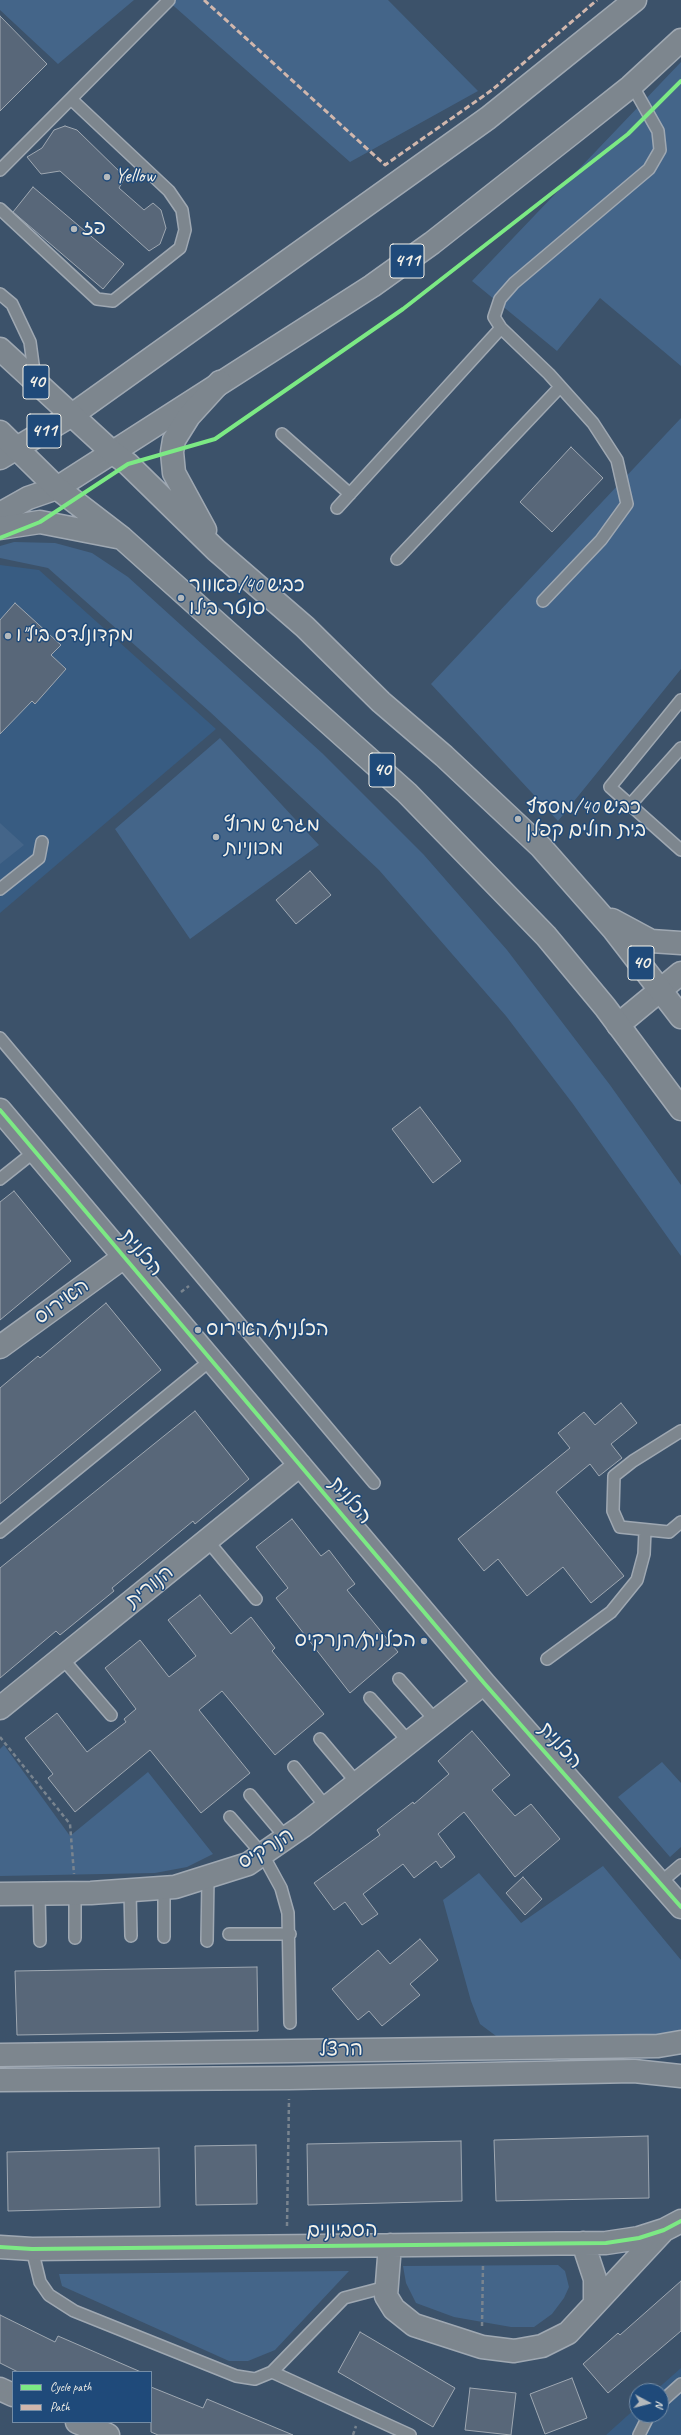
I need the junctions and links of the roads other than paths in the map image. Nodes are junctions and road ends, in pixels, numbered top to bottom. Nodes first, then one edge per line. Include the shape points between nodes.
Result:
1 (170, 0) edge
2 (635, 0) edge
3 (681, 40) edge
4 (630, 87) junction
5 (71, 99) junction
6 (0, 170) edge
7 (0, 209) edge
8 (0, 294) edge
9 (501, 328) junction
10 (0, 349) edge
11 (36, 382) junction
12 (220, 382) junction
13 (560, 388) junction
14 (72, 415) junction
15 (0, 432) edge
16 (282, 434) dead end
17 (8, 452) edge
18 (112, 452) junction
19 (57, 488) junction
20 (350, 494) junction
21 (337, 508) dead end
22 (0, 514) edge
23 (0, 528) edge
24 (122, 538) junction
25 (216, 550) junction
26 (397, 559) dead end
27 (543, 601) dead end
28 (681, 700) edge
29 (681, 748) edge
30 (630, 805) junction
31 (42, 842) dead end
32 (681, 850) edge
33 (0, 889) edge
34 (598, 911) junction
35 (681, 943) edge
36 (681, 973) edge
37 (660, 988) junction
38 (681, 1017) edge
39 (618, 1025) junction
40 (0, 1038) edge
41 (681, 1109) edge
42 (0, 1110) edge
43 (34, 1152) junction
44 (0, 1179) edge
45 (124, 1257) junction
46 (0, 1347) edge
47 (211, 1360) junction
48 (681, 1431) edge
49 (300, 1465) junction
50 (374, 1483) dead end
51 (681, 1522) edge
52 (645, 1530) junction
53 (0, 1532) edge
54 (207, 1540) junction
55 (256, 1598) dead end
56 (62, 1658) junction
57 (547, 1659) dead end
58 (399, 1679) dead end
59 (484, 1683) junction
60 (370, 1698) dead end
61 (0, 1708) edge
62 (111, 1715) dead end
63 (436, 1721) junction
64 (320, 1739) dead end
65 (409, 1742) junction
66 (294, 1768) dead end
67 (357, 1783) junction
68 (250, 1795) dead end
69 (326, 1807) junction
70 (230, 1817) dead end
71 (286, 1838) junction
72 (263, 1855) junction
73 (681, 1865) edge
74 (208, 1878) junction
75 (661, 1882) junction
76 (164, 1888) junction
77 (130, 1890) junction
78 (75, 1893) junction
79 (0, 1894) edge
80 (39, 1894) junction
81 (681, 1907) edge
82 (229, 1934) dead end
83 (290, 1934) junction
84 (131, 1936) dead end
85 (164, 1937) dead end
86 (76, 1938) dead end
87 (40, 1941) dead end
88 (207, 1941) dead end
89 (290, 2023) dead end
90 (681, 2042) edge
91 (0, 2055) edge
92 (681, 2076) edge
93 (0, 2080) edge
94 (673, 2226) edge
95 (583, 2243) junction
96 (390, 2245) junction
97 (0, 2248) edge
98 (32, 2249) junction
99 (386, 2287) junction
100 (595, 2303) junction
101 (272, 2372) junction
102 (681, 2384) edge
103 (0, 2389) edge
104 (12, 2395) edge
105 (669, 2395) edge
106 (80, 2423) edge
107 (645, 2423) edge
108 (108, 2435) edge
109 (410, 2435) edge
110 (639, 2435) edge

1 - 5 lane
2 - 14 main road, 411 via 488,118
3 - 4 main road, 411
4 - 9 lane via 636,92 658,131 660,150 649,169 514,283 500,299 494,317
4 - 12 main road, 411 via 432,243 378,282
5 - 6 lane
5 - 7 lane via 169,191 182,210 185,230 180,248 114,301 97,299
8 - 11 lane via 12,304 30,342
9 - 13 lane
9 - 20 lane
10 - 11 main road, 40
11 - 14 main road, 40
12 - 18 main road, 411
12 - 25 main road via 189,416 174,440 172,452 174,473
13 - 26 lane
13 - 27 lane via 593,423 617,460 627,504 601,540
14 - 17 main road, 411
14 - 18 main road, 40
15 - 17 main road, 40
16 - 20 lane
17 - 19 main road, 40
18 - 19 main road, 411
18 - 25 main road, 40 via 128,464
19 - 22 main road, 411 via 28,498
19 - 24 main road, 40
20 - 21 lane
23 - 24 main road via 40,522
24 - 39 main road, 40 via 407,793 541,931
25 - 34 main road, 40 via 305,627 381,702 484,792 541,847
28 - 30 lane via 610,787
29 - 30 lane
30 - 32 lane
31 - 33 lane via 38,858
34 - 35 main road via 651,941
34 - 37 main road, 40
36 - 37 main road
37 - 38 main road, 40
37 - 39 main road
39 - 41 main road, 40
40 - 50 lane
42 - 43 main road, הכלנית
43 - 44 lane
43 - 45 main road, הכלנית
45 - 46 main road, האירוס
45 - 47 main road, הכלנית
47 - 49 main road, הכלנית
47 - 53 lane
48 - 52 lane via 614,1476 613,1511 620,1527
49 - 54 main road, הנורית
49 - 59 main road, הכלנית
51 - 52 lane via 669,1532
52 - 57 lane via 644,1554 637,1580 611,1612
54 - 55 lane
54 - 56 main road, הנורית
56 - 61 main road, הנורית
56 - 62 lane
58 - 63 lane
59 - 63 main road, הנרקיס
59 - 75 main road, הכלנית
60 - 65 lane
63 - 65 main road, הנרקיס
64 - 67 lane
65 - 67 main road, הנרקיס
66 - 69 lane
67 - 69 main road, הנרקיס
68 - 71 lane
69 - 71 main road, הנרקיס
70 - 72 lane
71 - 72 main road, הנרקיס
72 - 74 main road, הנרקיס via 248,1864
72 - 83 lane via 281,1888 288,1913
73 - 75 lane
74 - 76 main road, הנרקיס
74 - 88 lane
75 - 81 main road, הכלנית
76 - 77 main road, הנרקיס
76 - 85 lane
77 - 78 main road, הנרקיס
77 - 84 lane
78 - 80 main road, הנרקיס
78 - 86 lane
79 - 80 main road, הנרקיס
80 - 87 lane
82 - 83 lane
83 - 89 lane
90 - 91 main road, הרצל via 670,2045
92 - 93 main road, הרצל via 634,2071 289,2078
94 - 95 main road, הסביונים via 639,2238 606,2243
94 - 100 main road, הסביונים
95 - 96 main road, הסביונים
95 - 100 main road via 595,2279
96 - 98 main road, הסביונים
96 - 99 main road, הסביונים
97 - 98 main road, הסביונים
98 - 101 lane via 40,2282 49,2295 74,2311 236,2376 255,2379
99 - 100 main road, הסביונים via 386,2296 394,2308 414,2324 482,2347 514,2351 542,2346 568,2333
99 - 101 lane via 344,2298
101 - 109 lane
102 - 105 lane
103 - 104 main road
106 - 108 main road
107 - 110 lane

